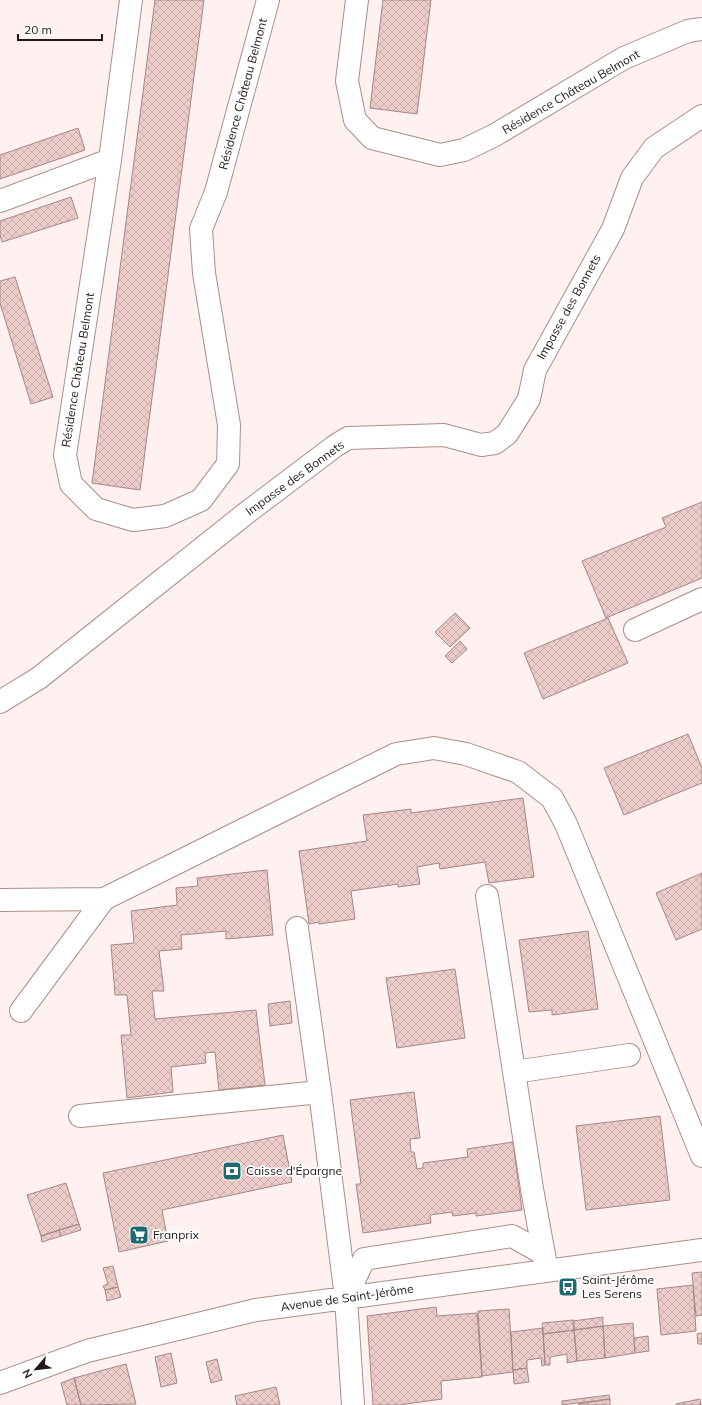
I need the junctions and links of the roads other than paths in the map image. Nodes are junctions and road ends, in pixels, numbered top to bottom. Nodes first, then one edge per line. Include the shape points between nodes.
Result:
1 (131, 0) edge
2 (268, 0) edge
3 (357, 0) edge
4 (702, 29) edge
5 (702, 116) edge
6 (110, 160) junction
7 (0, 201) edge
8 (702, 599) edge
9 (634, 630) dead end
10 (0, 702) edge
11 (486, 896) dead end
12 (104, 899) junction
13 (0, 900) edge
14 (297, 928) dead end
15 (21, 1011) dead end
16 (629, 1055) dead end
17 (514, 1072) junction
18 (320, 1092) junction
19 (80, 1116) dead end
20 (702, 1156) edge
21 (702, 1250) edge
22 (546, 1262) junction
23 (346, 1298) junction
24 (0, 1383) edge
25 (353, 1405) edge

1 - 6 street, Résidence Château Belmont
2 - 6 street, Résidence Château Belmont via 216,192 201,229 204,273 229,425 228,464 201,500 165,516 132,520 96,509 71,484 65,455
3 - 4 street, Résidence Château Belmont via 347,81 355,120 372,138 440,155 464,150 495,135 624,58 688,31
5 - 10 street, Impasse des Bonnets via 654,148 632,178 612,228 534,370 529,399 507,434 495,443 481,445 444,435 348,438 249,511 39,678
6 - 7 street
8 - 9 street
11 - 17 street
12 - 13 street
12 - 15 street
12 - 20 street via 396,754 434,748 466,754 518,772 552,798 566,824
14 - 18 street
16 - 17 street
17 - 22 street
18 - 19 street
18 - 23 street
21 - 22 street, Avenue de Saint-Jérôme
22 - 23 street, Avenue de Saint-Jérôme
22 - 23 street via 512,1236 364,1259
23 - 24 street, Avenue de Saint-Jérôme via 256,1310 87,1351
23 - 25 street

